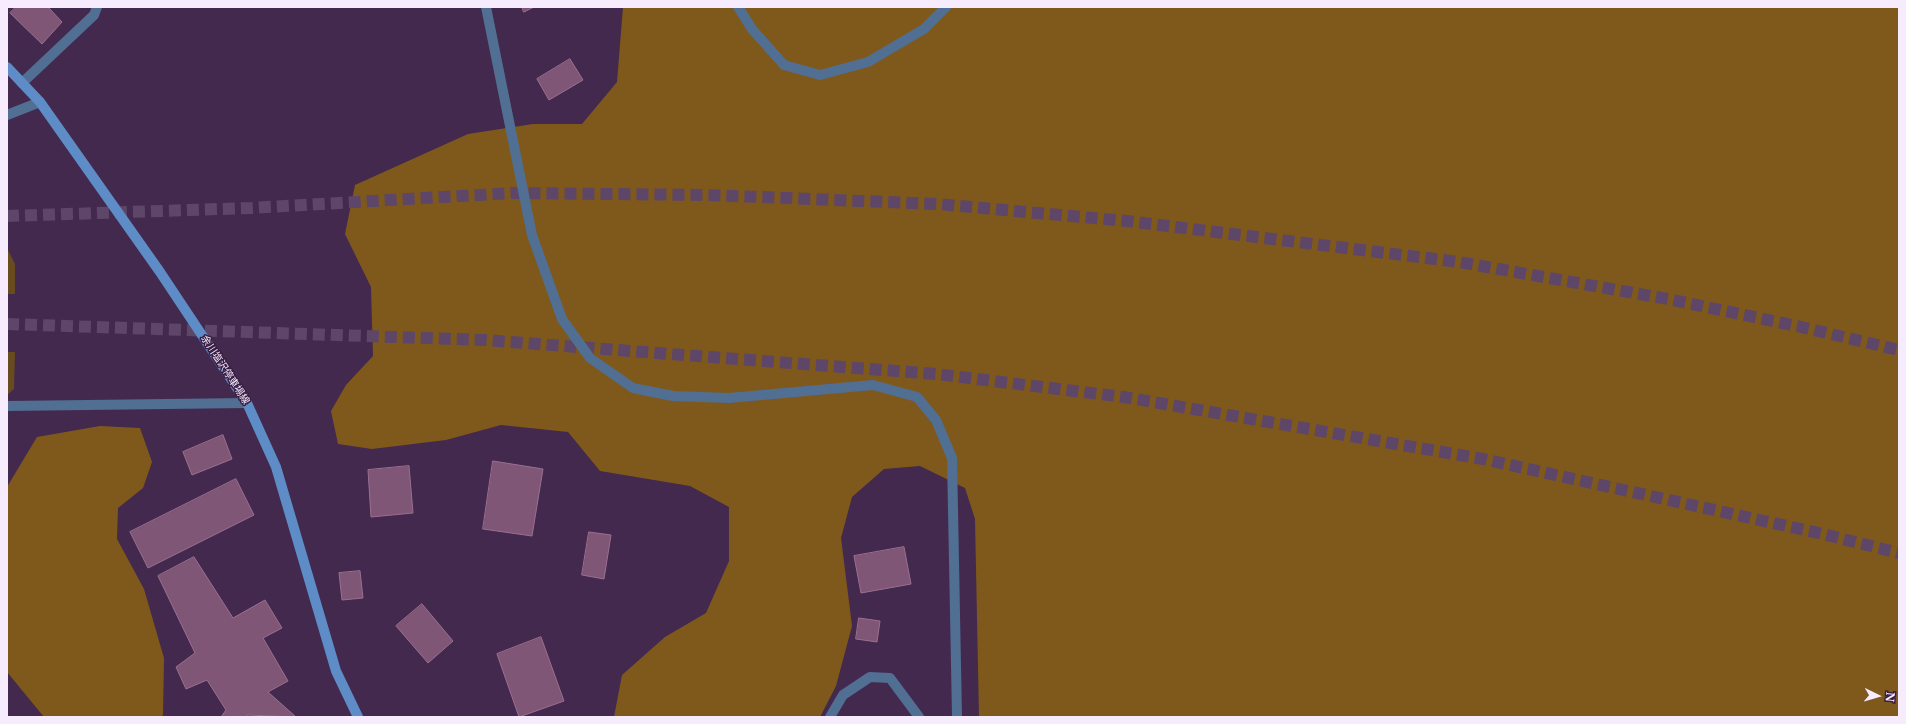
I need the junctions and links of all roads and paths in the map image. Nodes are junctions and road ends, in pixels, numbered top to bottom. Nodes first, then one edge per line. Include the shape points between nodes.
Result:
1 (97, 7) edge
2 (486, 7) edge
3 (738, 7) edge
4 (946, 7) edge
5 (7, 67) edge
6 (22, 84) junction
7 (40, 102) junction
8 (7, 115) edge
9 (247, 402) junction
10 (7, 406) edge
11 (358, 717) edge
12 (830, 717) edge
13 (919, 717) edge
14 (957, 717) edge

1 - 6 street via 94,15
2 - 14 street via 532,235 562,319 590,358 633,388 673,396 729,398 873,385 917,397 936,420 952,458
3 - 4 street via 752,29 784,65 820,75 868,62 924,29
5 - 6 main road, 余川塩沢停車場線
6 - 7 main road, 余川塩沢停車場線
7 - 8 street
7 - 9 main road, 余川塩沢停車場線 via 160,272
9 - 10 street
9 - 11 main road, 余川塩沢停車場線 via 276,468 336,671
12 - 13 street via 843,695 870,676 890,678

